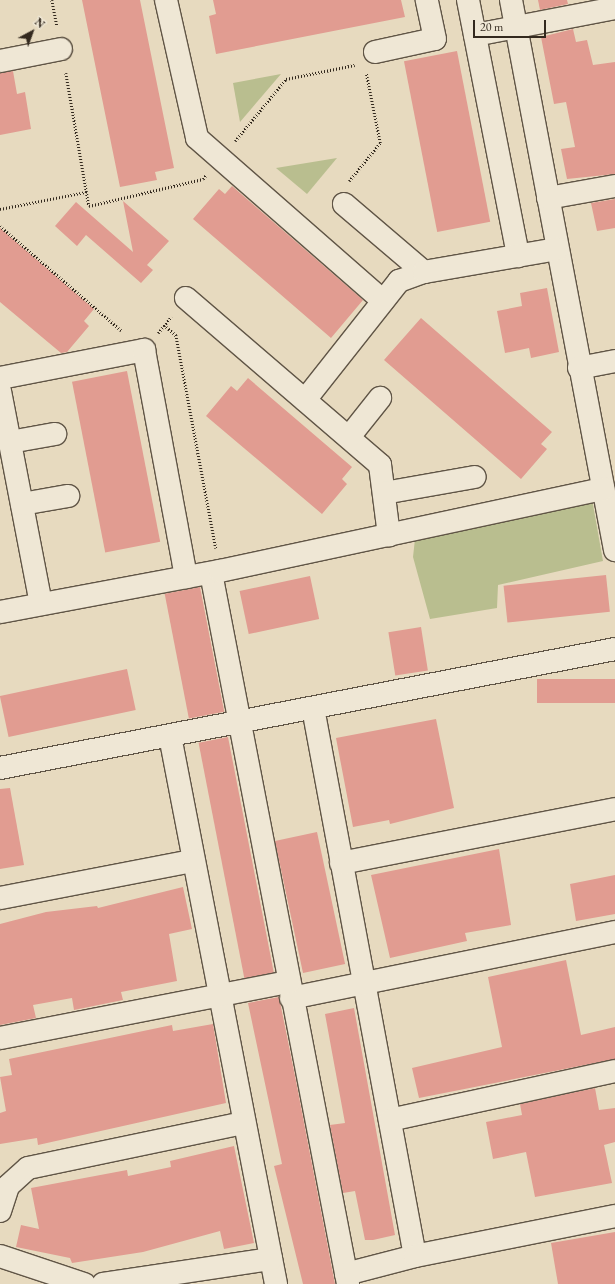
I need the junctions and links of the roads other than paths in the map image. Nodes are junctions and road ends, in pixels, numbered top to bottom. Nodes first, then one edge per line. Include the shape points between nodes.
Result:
1 (166, 0) edge
2 (427, 0) edge
3 (468, 0) edge
4 (511, 0) edge
5 (615, 8) edge
6 (516, 26) junction
7 (475, 35) junction
8 (61, 49) road end
9 (370, 57) road end
10 (0, 61) edge
11 (615, 186) edge
12 (345, 194) road end
13 (548, 198) junction
14 (558, 249) junction
15 (518, 256) junction
16 (424, 272) junction
17 (186, 298) road end
18 (383, 301) junction
19 (615, 361) edge
20 (580, 368) junction
21 (0, 378) edge
22 (0, 391) edge
23 (380, 398) dead end
24 (305, 400) junction
25 (55, 434) dead end
26 (348, 437) junction
27 (10, 442) junction
28 (474, 477) dead end
29 (603, 489) junction
30 (384, 493) junction
31 (68, 496) dead end
32 (22, 504) junction
33 (390, 535) junction
34 (615, 548) edge
35 (215, 572) junction
36 (186, 577) junction
37 (41, 604) junction
38 (0, 612) edge
39 (615, 649) edge
40 (313, 708) junction
41 (237, 722) junction
42 (170, 736) junction
43 (0, 768) edge
44 (615, 809) edge
45 (193, 861) junction
46 (341, 863) junction
47 (0, 898) edge
48 (615, 932) edge
49 (363, 983) junction
50 (290, 990) junction
51 (220, 997) junction
52 (0, 1038) edge
53 (615, 1071) edge
54 (390, 1120) junction
55 (244, 1123) junction
56 (0, 1211) edge
57 (615, 1216) edge
58 (0, 1256) edge
59 (415, 1256) junction
60 (271, 1259) junction
61 (347, 1279) edge
62 (84, 1284) edge
63 (103, 1284) edge
64 (276, 1284) edge

1 - 18 street via 197,138
2 - 9 street via 435,39
3 - 7 street
4 - 6 street
5 - 6 street
6 - 7 street
6 - 13 street
7 - 15 street
8 - 10 street
11 - 13 street
12 - 16 street
13 - 14 street
14 - 15 street
14 - 20 street
15 - 16 street
16 - 18 street via 399,281
17 - 24 street
18 - 24 street
19 - 20 street
20 - 29 street
21 - 36 street via 144,350
22 - 27 street
23 - 26 street
24 - 26 street
25 - 27 street
26 - 30 street via 380,465
27 - 32 street
28 - 30 street
29 - 33 street
29 - 34 street
30 - 33 street
31 - 32 street
32 - 37 street
33 - 35 street
35 - 36 street
35 - 41 street
36 - 37 street
37 - 38 street
39 - 40 street
40 - 41 street
40 - 46 street
41 - 42 street
41 - 50 street
42 - 43 street
42 - 45 street
44 - 46 street
45 - 47 street
45 - 51 street
46 - 49 street
48 - 49 street
49 - 50 street
49 - 54 street
50 - 51 street
50 - 61 street
51 - 52 street
51 - 55 street
53 - 54 street
54 - 59 street
55 - 56 street via 28,1168 8,1186
55 - 60 street
57 - 59 street
58 - 62 street
59 - 61 street
60 - 63 street
60 - 64 street

